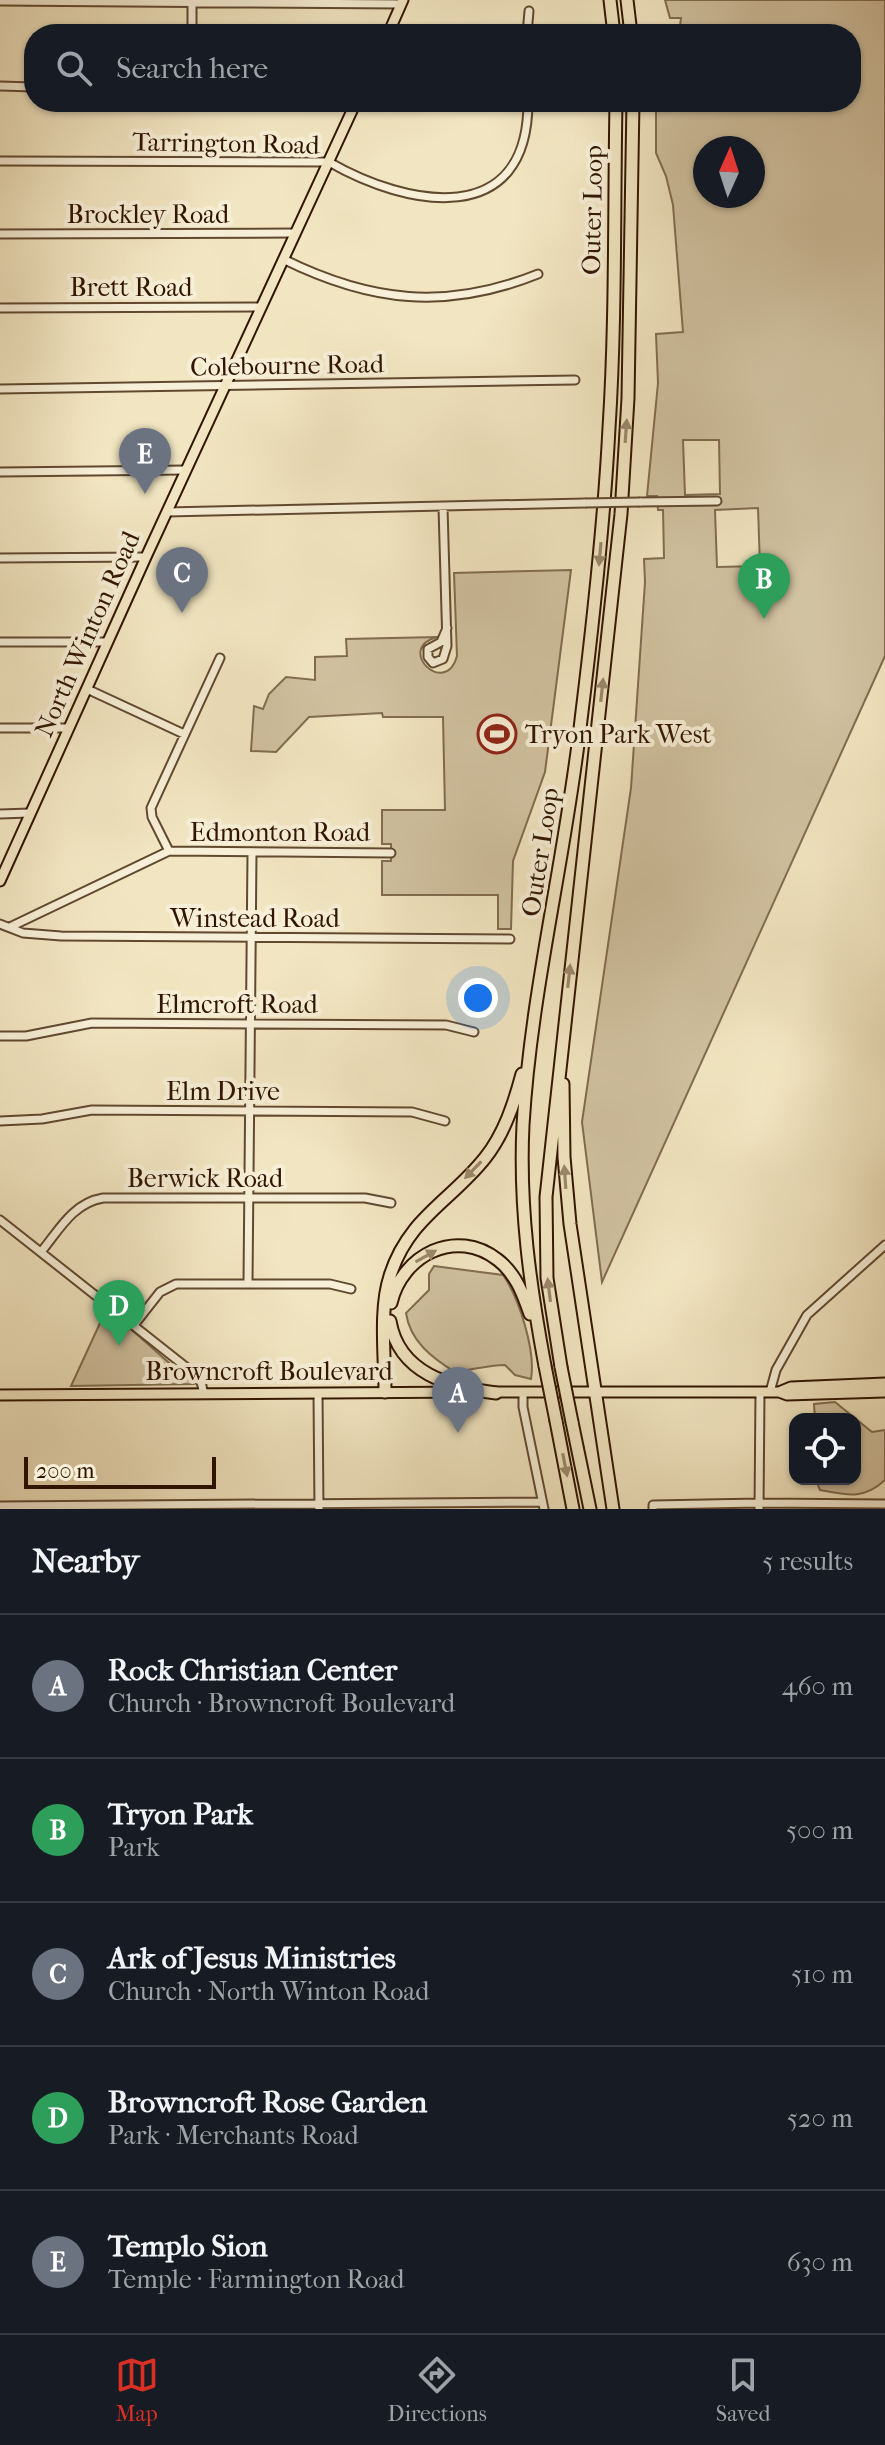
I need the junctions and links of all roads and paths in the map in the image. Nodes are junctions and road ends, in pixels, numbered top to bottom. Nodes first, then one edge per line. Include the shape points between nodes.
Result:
1 (610, 0) edge
2 (627, 0) edge
3 (0, 1) edge
4 (192, 1) edge
5 (402, 2) edge
6 (529, 11) dead end
7 (192, 24) edge
8 (392, 24) edge
9 (528, 24) edge
10 (613, 24) edge
11 (630, 24) edge
12 (0, 86) edge
13 (24, 87) edge
14 (352, 112) edge
15 (527, 112) edge
16 (616, 112) edge
17 (633, 112) edge
18 (0, 161) edge
19 (329, 162) junction
20 (295, 233) junction
21 (0, 234) edge
22 (283, 259) junction
23 (538, 274) dead end
24 (262, 307) junction
25 (0, 308) edge
26 (575, 380) dead end
27 (224, 386) junction
28 (0, 389) edge
29 (186, 470) junction
30 (0, 472) edge
31 (717, 501) dead end
32 (443, 507) junction
33 (167, 512) junction
34 (146, 557) junction
35 (0, 558) edge
36 (447, 628) junction
37 (0, 642) edge
38 (108, 642) junction
39 (220, 658) dead end
40 (87, 689) junction
41 (0, 728) edge
42 (68, 728) junction
43 (184, 734) junction
44 (30, 813) junction
45 (0, 814) edge
46 (169, 851) junction
47 (252, 853) junction
48 (391, 853) dead end
49 (0, 881) edge
50 (0, 924) edge
51 (10, 927) junction
52 (252, 938) junction
53 (510, 939) dead end
54 (535, 1023) junction
55 (564, 1023) junction
56 (251, 1024) junction
57 (474, 1032) dead end
58 (0, 1036) edge
59 (251, 1111) junction
60 (0, 1121) edge
61 (445, 1121) dead end
62 (251, 1198) junction
63 (391, 1203) dead end
64 (0, 1220) edge
65 (885, 1245) edge
66 (41, 1252) junction
67 (248, 1283) junction
68 (351, 1289) dead end
69 (391, 1305) junction
70 (134, 1325) junction
71 (385, 1338) junction
72 (545, 1366) junction
73 (885, 1383) edge
74 (385, 1392) junction
75 (770, 1392) junction
76 (885, 1392) edge
77 (318, 1393) junction
78 (496, 1393) junction
79 (523, 1393) junction
80 (596, 1393) junction
81 (204, 1394) junction
82 (0, 1395) edge
83 (885, 1504) edge
84 (0, 1506) edge
85 (319, 1506) edge
86 (543, 1506) edge
87 (759, 1506) edge
88 (653, 1507) edge
89 (573, 1509) edge
90 (590, 1509) edge
91 (613, 1509) edge

1 - 10 highway
2 - 11 highway
3 - 4 street
4 - 5 street
4 - 7 street
5 - 8 main road
6 - 9 street
12 - 13 street
14 - 19 main road, North Winton Road
15 - 19 street, Tarrington Road via 517,161 500,181 477,193 402,193
16 -> 54 highway, Outer Loop via 610,424 600,553 576,760
55 -> 17 highway, Outer Loop via 621,514
18 - 19 street, Tarrington Road
19 - 20 main road, North Winton Road
20 - 21 street, Brockley Road
20 - 22 main road, North Winton Road
22 - 23 street via 356,289 406,296 480,293
22 - 24 main road, North Winton Road
24 - 25 street, Brett Road
24 - 27 main road, North Winton Road
26 - 27 street, Colebourne Road
27 - 28 street, Colebourne Road
27 - 29 main road, North Winton Road
29 - 30 street
29 - 33 main road, North Winton Road
31 - 32 street, bridge
32 - 33 street
32 - 36 street
33 - 34 main road, North Winton Road
34 - 35 street
34 - 38 main road, North Winton Road
36 - 36 street via 446,654 433,663 428,649 441,642
37 - 38 street
38 - 40 main road, North Winton Road
39 - 43 street
40 - 42 main road, North Winton Road
40 - 43 street
41 - 42 street
42 - 44 main road, North Winton Road
43 - 46 street via 151,811
44 - 45 street
44 - 49 main road, North Winton Road
46 - 47 street, Edmonton Road
46 - 51 street
47 - 48 street, Edmonton Road
47 - 52 street
50 - 51 street, Winstead Road
51 - 52 street, Winstead Road via 61,936
52 - 53 street, Winstead Road
52 - 56 street
54 -> 71 highway via 513,1106 495,1144 418,1223 396,1260 386,1293
54 - 72 highway, Outer Loop via 524,1115 523,1185 530,1278
80 -> 55 highway via 566,1182
90 -> 55 highway, Outer Loop, bridge via 561,1367 545,1220
56 - 57 street, Elmcroft Road via 446,1025
56 - 58 street, Elmcroft Road via 92,1023
56 - 59 street
59 - 60 street, Elm Drive via 92,1110
59 - 61 street, Elm Drive via 412,1112
59 - 62 street
62 - 63 street, Berwick Road via 365,1198
62 - 66 street, Berwick Road via 96,1200 78,1208
62 - 67 street
64 - 66 street
65 - 75 street via 804,1319 774,1373
66 - 70 street
67 - 68 street
67 - 70 street via 170,1285
69 - 71 highway
69 -> 72 highway via 401,1277 425,1255 464,1246 482,1251 504,1265 518,1284
69 - 78 highway via 393,1334 418,1368 445,1383
70 - 81 street via 196,1376
71 - 74 highway
72 -> 89 highway, Outer Loop, bridge
73 - 75 main road, Browncroft Boulevard
74 - 77 main road, Browncroft Boulevard
74 - 78 main road, Browncroft Boulevard
75 - 76 main road, Browncroft Boulevard
75 - 80 main road, Browncroft Boulevard
75 - 87 street
77 - 81 main road, Browncroft Boulevard
77 - 85 street
78 - 79 main road, Browncroft Boulevard
79 - 80 main road, Browncroft Boulevard
79 - 86 street
80 - 91 highway
81 - 82 main road, Browncroft Boulevard
83 - 87 street
84 - 85 street
85 - 86 street
87 - 88 street

